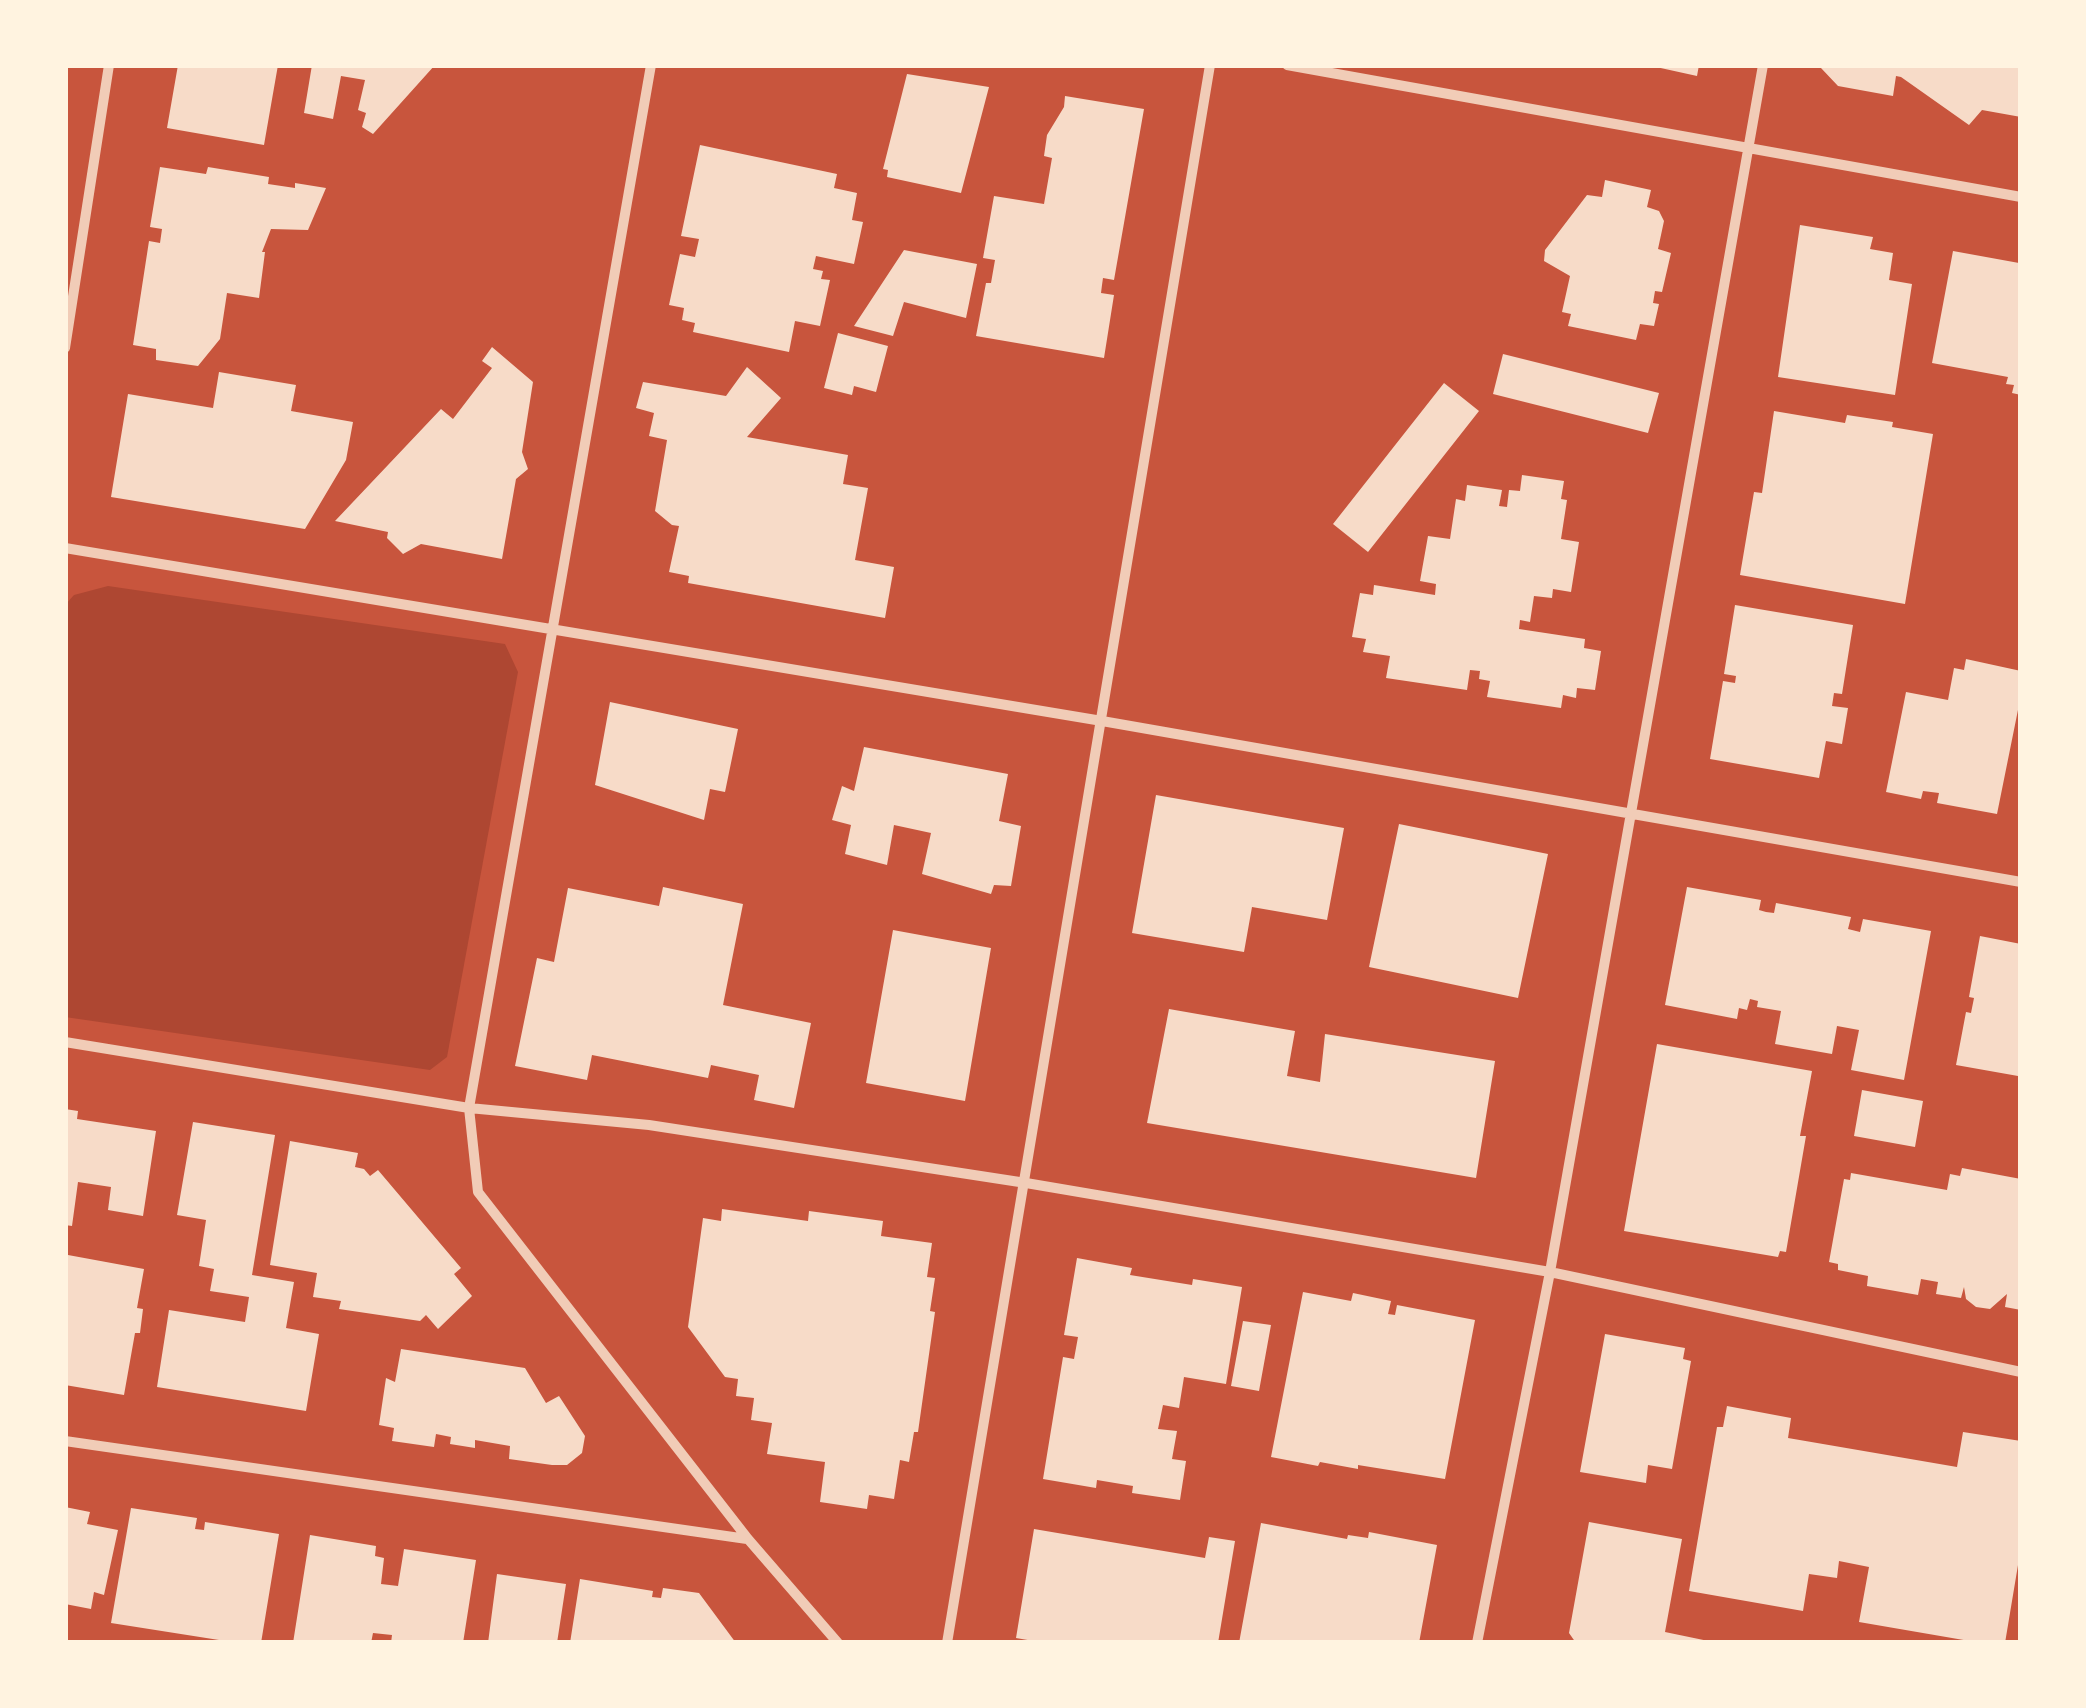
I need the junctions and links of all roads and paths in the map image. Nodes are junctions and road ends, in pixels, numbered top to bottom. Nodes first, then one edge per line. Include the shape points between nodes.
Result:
1 (110, 65) edge
2 (651, 65) edge
3 (1210, 65) edge
4 (1287, 65) edge
5 (1763, 65) edge
6 (1747, 150) junction
7 (2021, 197) edge
8 (65, 348) edge
9 (65, 548) edge
10 (554, 630) junction
11 (1102, 721) junction
12 (1632, 813) junction
13 (2021, 882) edge
14 (65, 1042) edge
15 (469, 1108) junction
16 (1026, 1183) junction
17 (1550, 1272) junction
18 (2021, 1372) edge
19 (65, 1440) edge
20 (748, 1539) junction
21 (838, 1643) edge
22 (948, 1643) edge
23 (1477, 1643) edge

1 - 8 street
2 - 10 street
3 - 11 street
4 - 6 street
5 - 6 street
6 - 7 street
6 - 12 street
9 - 10 street
10 - 11 street
10 - 15 street
11 - 12 street
11 - 16 street
12 - 13 street
12 - 17 street
14 - 15 street
15 - 16 street via 649,1125
15 - 20 street via 478,1192
16 - 17 street
16 - 22 street
17 - 18 street
17 - 23 street
19 - 20 street
20 - 21 street

